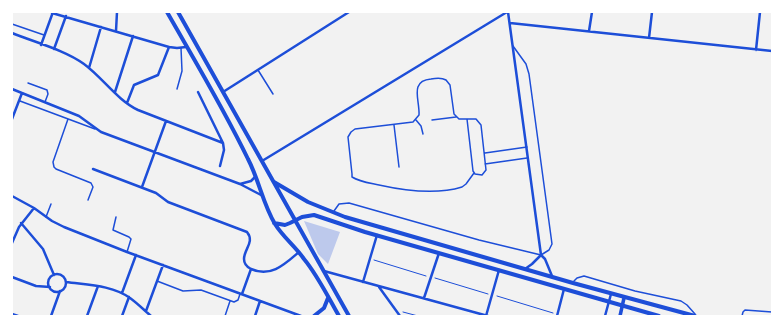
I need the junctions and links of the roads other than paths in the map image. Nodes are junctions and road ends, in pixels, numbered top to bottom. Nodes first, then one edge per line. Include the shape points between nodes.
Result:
1 (53, 12) edge
2 (117, 12) edge
3 (168, 12) edge
4 (178, 12) edge
5 (348, 12) edge
6 (508, 12) edge
7 (592, 12) edge
8 (652, 12) edge
9 (760, 12) edge
10 (66, 16) junction
11 (510, 23) junction
12 (12, 24) edge
13 (101, 27) junction
14 (116, 31) junction
15 (589, 32) junction
16 (12, 33) edge
17 (44, 35) junction
18 (133, 36) junction
19 (649, 38) junction
20 (41, 44) junction
21 (513, 46) junction
22 (169, 47) junction
23 (187, 47) junction
24 (181, 48) junction
25 (54, 49) junction
26 (756, 50) junction
27 (772, 52) edge
28 (89, 68) junction
29 (258, 70) junction
30 (28, 83) dead end
31 (12, 89) edge
32 (177, 89) dead end
33 (115, 92) junction
34 (198, 92) dead end
35 (223, 92) junction
36 (22, 93) junction
37 (273, 94) dead end
38 (19, 101) junction
39 (45, 102) junction
40 (127, 103) junction
41 (456, 117) junction
42 (12, 119) edge
43 (68, 119) junction
44 (467, 119) junction
45 (416, 120) junction
46 (432, 120) dead end
47 (166, 121) junction
48 (394, 125) junction
49 (97, 130) junction
50 (423, 134) dead end
51 (223, 142) junction
52 (251, 143) junction
53 (527, 147) junction
54 (243, 148) junction
55 (154, 152) junction
56 (484, 153) junction
57 (528, 158) junction
58 (262, 161) junction
59 (485, 164) junction
60 (220, 166) dead end
61 (399, 167) dead end
62 (93, 169) dead end
63 (474, 173) junction
64 (256, 175) junction
65 (274, 182) junction
66 (240, 184) junction
67 (142, 187) junction
68 (12, 196) edge
69 (264, 197) junction
70 (88, 200) dead end
71 (51, 204) dead end
72 (34, 208) junction
73 (333, 213) junction
74 (46, 217) junction
75 (116, 217) dead end
76 (295, 221) junction
77 (21, 223) junction
78 (274, 223) junction
79 (377, 235) junction
80 (12, 243) edge
81 (127, 252) junction
82 (299, 252) junction
83 (439, 253) junction
84 (136, 255) junction
85 (541, 255) junction
86 (163, 265) junction
87 (251, 269) junction
88 (524, 269) junction
89 (499, 270) junction
90 (324, 271) junction
91 (54, 275) junction
92 (12, 277) edge
93 (552, 277) junction
94 (157, 281) junction
95 (66, 282) junction
96 (363, 282) junction
97 (572, 283) junction
98 (98, 286) junction
99 (379, 286) junction
100 (50, 287) junction
101 (564, 289) junction
102 (60, 291) junction
103 (122, 293) junction
104 (241, 294) junction
105 (611, 294) junction
106 (129, 297) junction
107 (328, 298) junction
108 (424, 298) junction
109 (624, 298) junction
110 (230, 300) junction
111 (260, 301) junction
112 (609, 302) junction
113 (622, 305) junction
114 (146, 311) junction
115 (772, 312) edge
116 (12, 314) edge
117 (557, 315) edge
118 (18, 316) edge
119 (51, 316) edge
120 (87, 316) edge
121 (122, 316) edge
122 (151, 316) edge
123 (225, 316) edge
124 (255, 316) edge
125 (301, 316) edge
126 (314, 316) edge
127 (339, 316) edge
128 (349, 316) edge
129 (400, 316) edge
130 (487, 316) edge
131 (606, 316) edge
132 (620, 316) edge
133 (659, 316) edge
134 (695, 316) edge
135 (742, 316) edge

1 - 10 street
1 - 17 street
2 - 14 street
3 - 23 main road
4 - 35 main road
5 - 29 street
6 - 11 street
6 - 58 street
7 - 15 street
8 - 19 street
9 - 26 street
10 - 13 street
10 - 25 street
11 - 15 street
11 - 21 street
12 - 17 lane
13 - 14 street
13 - 28 street
14 - 18 street
15 - 19 street
16 - 20 street
17 - 20 street
18 - 22 street
18 - 33 street
19 - 26 street
20 - 25 street
21 - 53 street
21 - 85 lane via 526,64 529,74 552,244 549,250
22 - 24 street
22 - 40 street via 158,75 134,85
23 - 24 street
23 - 54 main road
24 - 32 lane via 182,70
25 - 28 street
26 - 27 street
28 - 33 street
29 - 35 street
29 - 37 lane
30 - 39 lane via 47,90
31 - 36 street
33 - 40 street
34 - 51 street
35 - 52 main road
36 - 38 street
36 - 39 street
38 - 42 street
38 - 43 lane
39 - 49 street via 79,116
40 - 47 street
41 - 44 lane
41 - 45 lane via 452,111 449,82 444,78 424,79 418,84 417,89 419,112
41 - 46 lane
43 - 49 lane
43 - 70 lane via 53,166 91,183
44 - 56 lane via 476,119 480,122
44 - 63 lane
45 - 48 lane
45 - 50 lane
47 - 51 street
47 - 55 street
48 - 61 lane
48 - 63 lane via 355,129 350,132 348,137 352,177 361,182 424,191 462,187
49 - 55 street
51 - 60 street
52 - 54 main road
52 - 58 main road
53 - 56 lane
53 - 57 street
54 - 64 main road
55 - 66 street
55 - 67 street
56 - 59 lane
57 - 59 lane
57 - 85 street
58 - 65 main road
59 - 63 lane via 484,174 480,176
62 - 67 street
64 - 66 street via 251,181
64 - 69 main road
65 - 73 main road via 296,196
65 - 76 main road
66 - 69 street
67 - 87 street via 168,202 247,232 250,241 244,261
68 - 72 street
69 - 78 main road
71 - 74 lane
72 - 74 street
72 - 77 street
73 - 85 lane via 339,204 349,203
73 - 88 main road
74 - 81 street via 64,227
75 - 81 lane via 113,230 131,239
76 - 78 main road via 285,225
76 - 79 main road via 306,216 318,216
76 - 90 main road
77 - 80 street
77 - 91 street via 41,246
78 - 82 main road
79 - 83 main road
79 - 96 street
81 - 84 street
82 - 87 street via 275,270 264,272
82 - 107 main road
83 - 89 main road
83 - 108 street
84 - 86 street
84 - 103 street
85 - 88 street
85 - 93 street
86 - 94 street
86 - 104 street
87 - 104 street
88 - 93 main road
89 - 101 main road
89 - 130 street
90 - 96 street
90 - 128 main road
91 - 95 street via 62,275
91 - 100 street via 49,281
92 - 100 street via 36,286
93 - 97 main road
94 - 110 lane via 183,291 201,290
94 - 114 street
95 - 98 street
95 - 102 street
96 - 99 street
97 - 105 main road
97 - 134 lane via 584,276 635,291 681,300
98 - 103 street
98 - 120 street
99 - 108 street
99 - 129 street
100 - 102 street
101 - 112 main road
101 - 117 street
102 - 119 street
103 - 106 street
104 - 110 lane via 237,301
104 - 111 street
105 - 109 main road
105 - 112 street
106 - 114 street
106 - 121 street
107 - 126 main road via 321,312
107 - 127 main road
108 - 130 street
109 - 113 street
109 - 134 main road
110 - 123 lane
111 - 124 street
111 - 125 street
112 - 113 main road
112 - 131 street
113 - 132 street
113 - 133 main road
114 - 122 street
115 - 135 lane via 744,310
116 - 118 street

